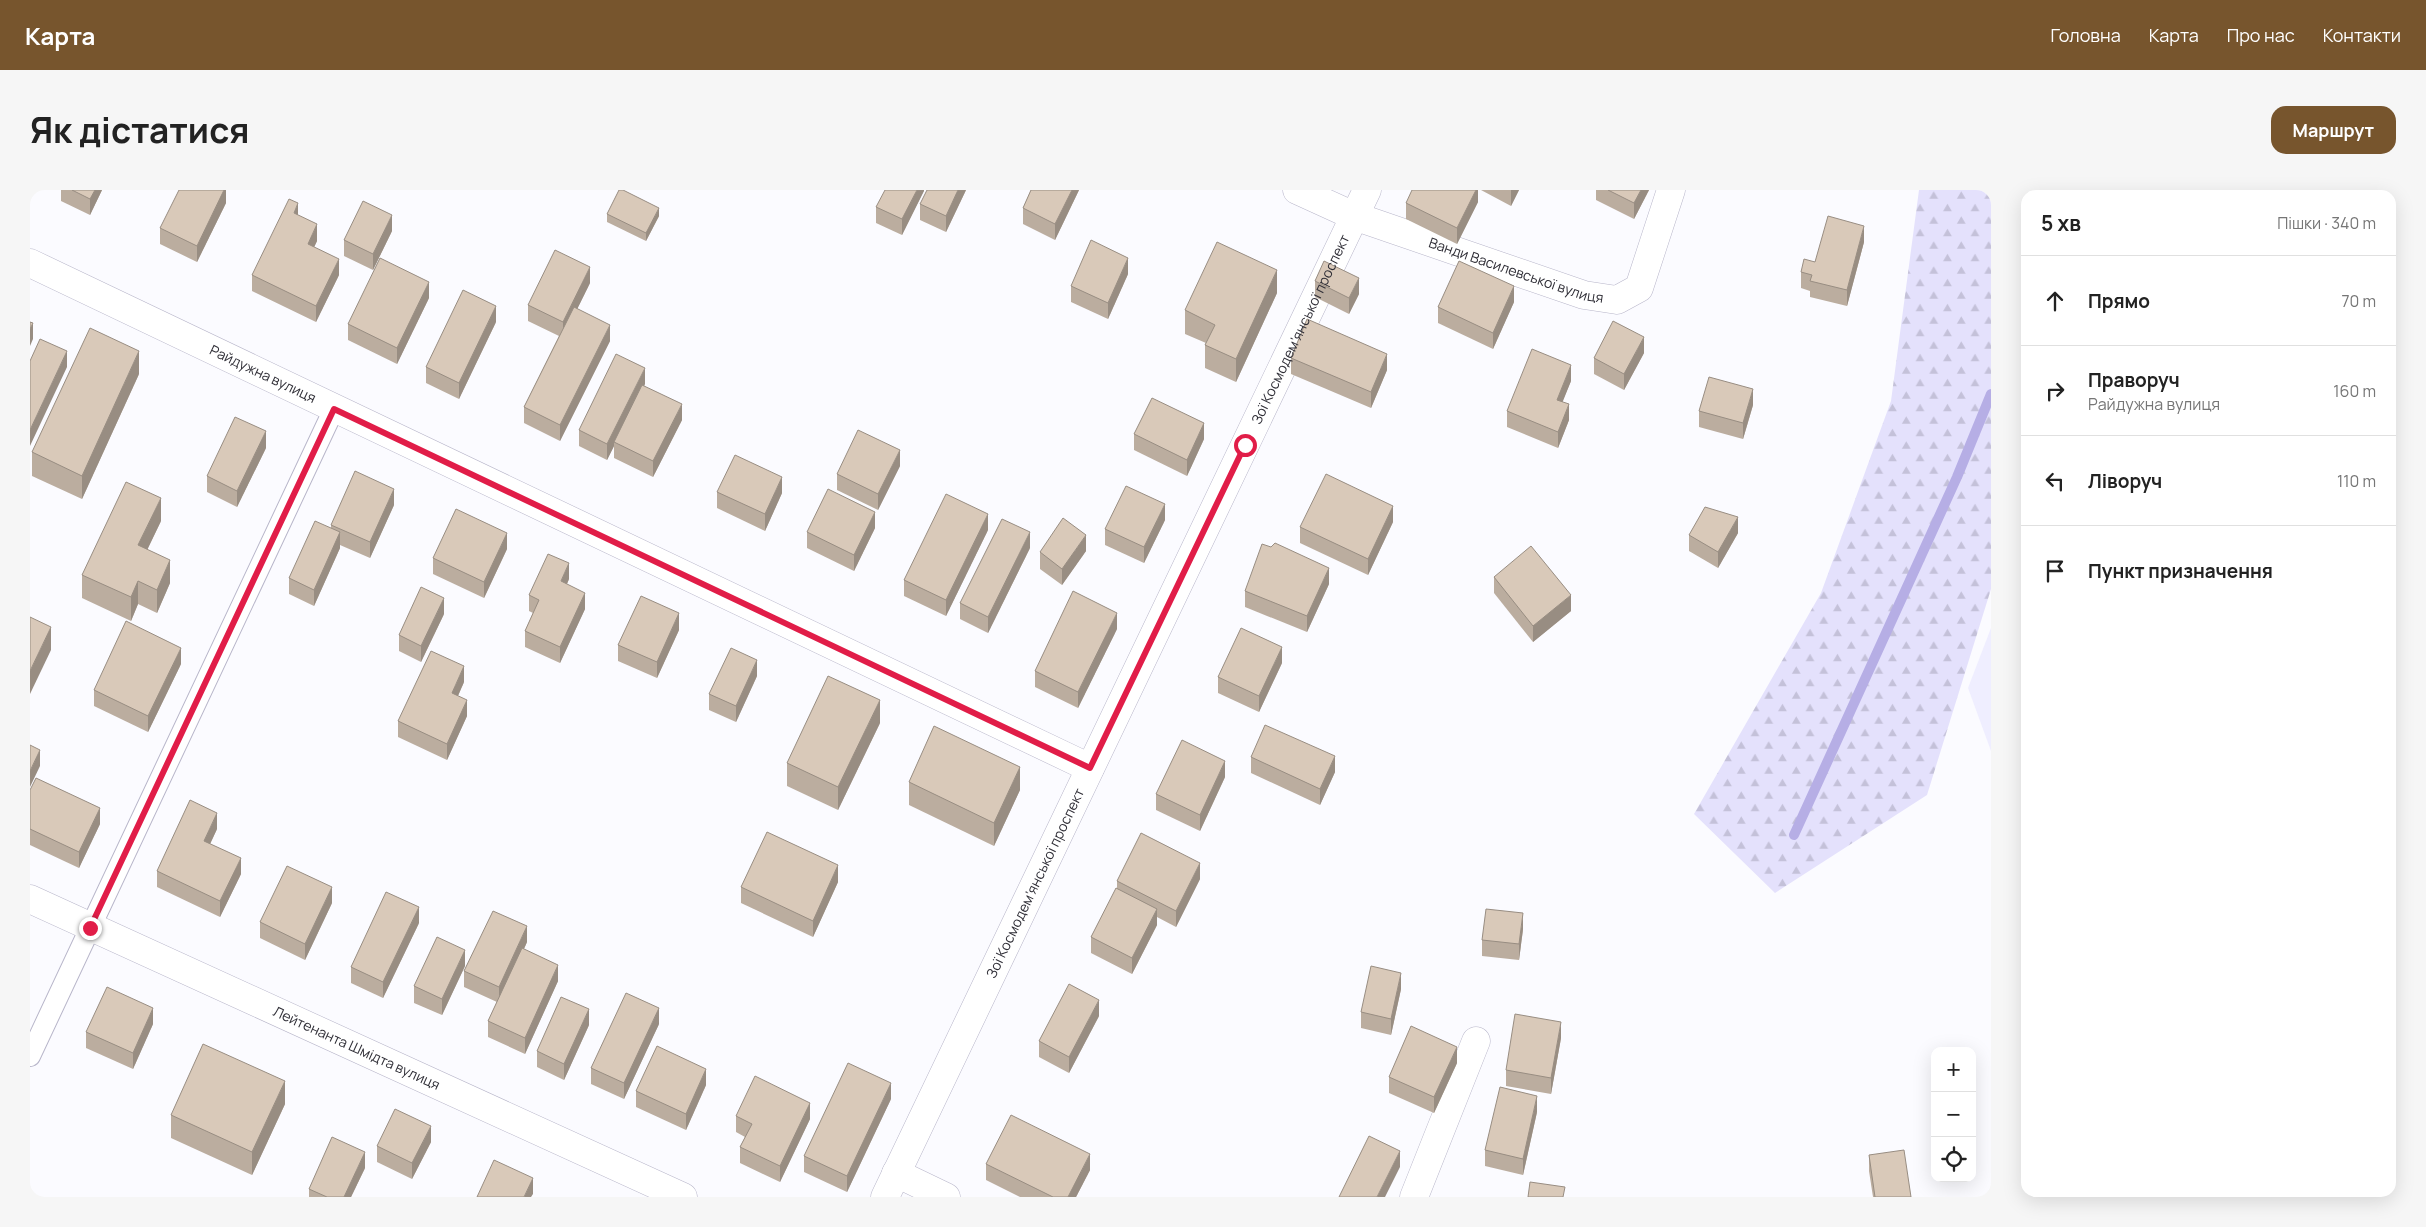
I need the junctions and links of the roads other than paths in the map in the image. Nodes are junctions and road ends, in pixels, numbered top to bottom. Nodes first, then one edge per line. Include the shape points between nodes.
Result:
1 (1297, 190) edge
2 (1366, 190) edge
3 (1670, 190) edge
4 (1354, 216) junction
5 (30, 263) edge
6 (334, 409) junction
7 (1090, 768) junction
8 (30, 899) edge
9 (90, 928) junction
10 (1476, 1041) dead end
11 (30, 1056) edge
12 (890, 1185) edge
13 (683, 1197) edge
14 (946, 1197) edge
15 (1414, 1197) edge

1 - 4 street, Ванди Василевської вулиця
2 - 4 street, Зої Космодем’янської проспект
3 - 4 street, Ванди Василевської вулиця via 1639,288 1617,300 1584,295
4 - 7 street, Зої Космодем’янської проспект
5 - 6 street, Райдужна вулиця
6 - 7 street, Райдужна вулиця
6 - 9 lane
7 - 12 street, Зої Космодем’янської проспект
8 - 9 street, Лейтенанта Шмідта вулиця
9 - 11 lane
9 - 13 street, Лейтенанта Шмідта вулиця
10 - 15 street
12 - 14 street

